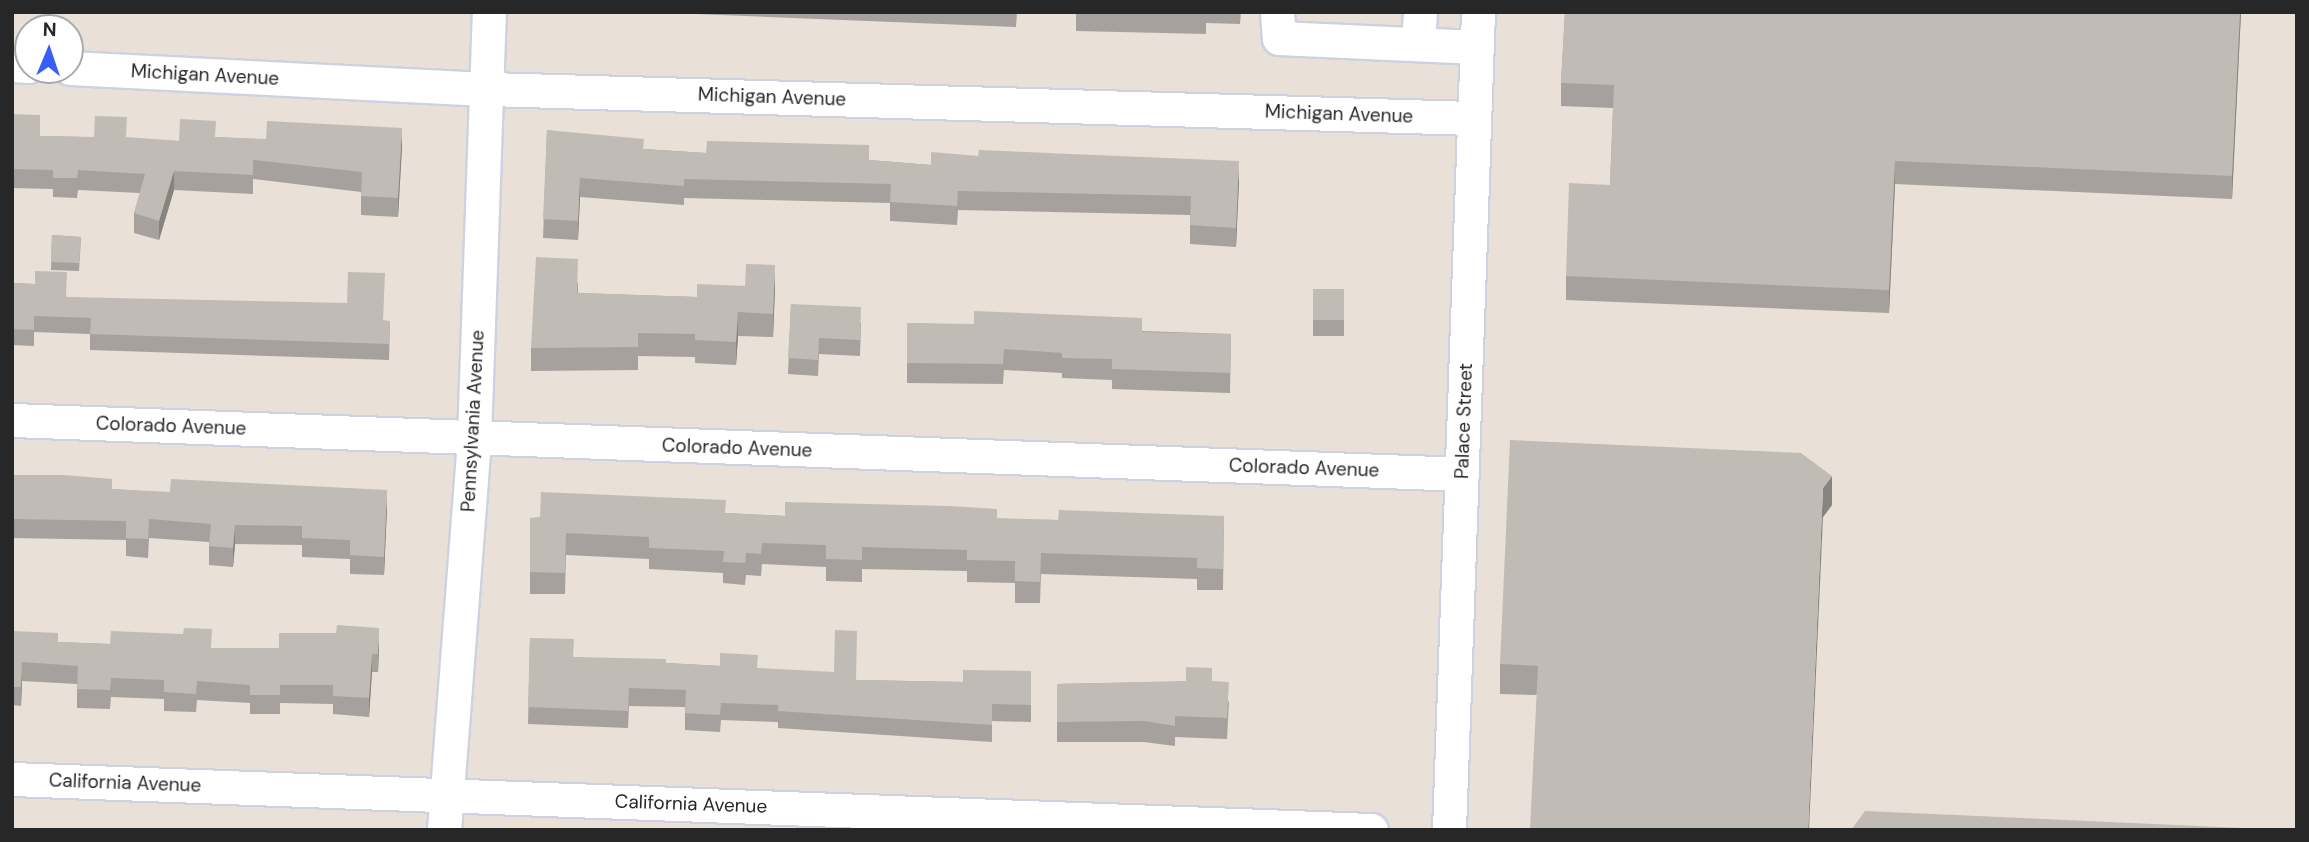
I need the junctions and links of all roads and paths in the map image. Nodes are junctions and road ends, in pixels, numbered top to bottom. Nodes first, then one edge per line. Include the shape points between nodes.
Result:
1 (488, 12) edge
2 (1277, 12) edge
3 (1478, 12) edge
4 (1419, 27) edge
5 (1476, 47) junction
6 (84, 69) edge
7 (489, 89) junction
8 (1474, 118) junction
9 (12, 420) edge
10 (474, 438) junction
11 (1462, 474) junction
12 (12, 779) edge
13 (445, 795) junction
14 (444, 830) edge
15 (1371, 830) edge
16 (1449, 830) edge

1 - 7 street, Pennsylvania Avenue
2 - 4 street via 1279,38
3 - 5 street, Palace Street
4 - 5 street
5 - 8 street, Palace Street
6 - 7 street, Michigan Avenue
7 - 8 street, Michigan Avenue
7 - 10 street, Pennsylvania Avenue
8 - 11 street, Palace Street
9 - 10 street, Colorado Avenue
10 - 11 street, Colorado Avenue
10 - 13 street, Pennsylvania Avenue
11 - 16 street, Palace Street
12 - 13 street, California Avenue
13 - 14 street, Pennsylvania Avenue
13 - 15 street, California Avenue

